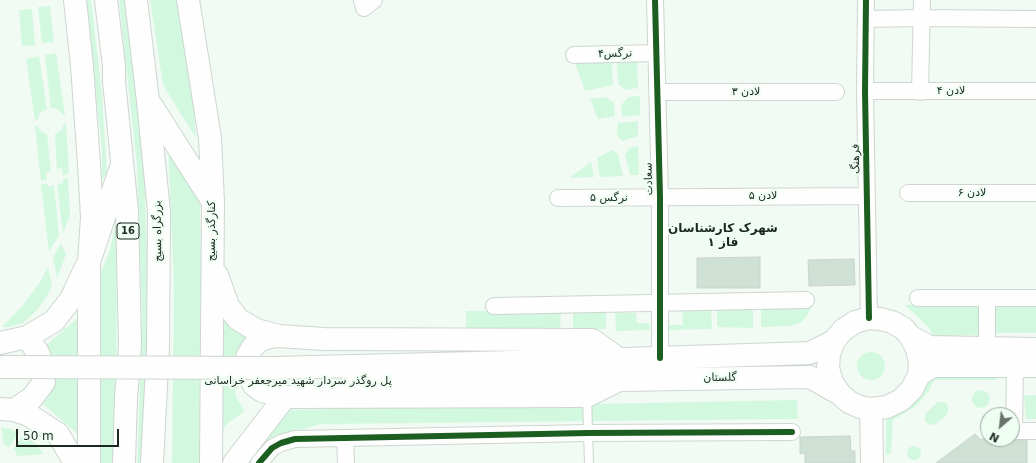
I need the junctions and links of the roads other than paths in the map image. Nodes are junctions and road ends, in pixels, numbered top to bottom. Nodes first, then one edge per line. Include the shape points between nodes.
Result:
1 (75, 0) edge
2 (106, 0) edge
3 (136, 0) edge
4 (188, 0) edge
5 (655, 0) edge
6 (866, 0) edge
7 (922, 0) edge
8 (922, 18) junction
9 (867, 19) junction
10 (1036, 19) edge
11 (656, 53) junction
12 (574, 55) dead end
13 (1036, 91) edge
14 (657, 92) junction
15 (836, 92) dead end
16 (865, 92) junction
17 (920, 92) junction
18 (148, 101) junction
19 (123, 161) junction
20 (908, 193) dead end
21 (1036, 193) edge
22 (866, 196) junction
23 (660, 197) junction
24 (558, 198) dead end
25 (213, 202) junction
26 (212, 261) junction
27 (89, 262) junction
28 (918, 298) dead end
29 (987, 298) junction
30 (1036, 298) edge
31 (806, 300) dead end
32 (659, 303) junction
33 (494, 306) dead end
34 (869, 318) junction
35 (279, 336) junction
36 (27, 337) junction
37 (911, 337) junction
38 (834, 341) junction
39 (0, 343) edge
40 (987, 348) junction
41 (1036, 350) edge
42 (660, 358) junction
43 (1026, 365) edge
44 (0, 367) edge
45 (620, 370) junction
46 (272, 374) junction
47 (919, 375) junction
48 (592, 379) junction
49 (0, 382) edge
50 (840, 394) junction
51 (285, 398) junction
52 (7, 409) edge
53 (872, 409) junction
54 (1036, 431) edge
55 (792, 432) dead end
56 (588, 433) junction
57 (345, 438) junction
58 (75, 463) edge
59 (89, 463) edge
60 (124, 463) edge
61 (152, 463) edge
62 (211, 463) edge
63 (234, 463) edge
64 (259, 463) edge
65 (346, 463) edge
66 (589, 463) edge
67 (872, 463) edge

1 - 27 main road via 92,217
2 - 19 main road, 16
3 - 18 main road, بزرگراه بسیج
4 - 25 main road, کنارگذر بسیج via 210,138
5 - 11 street, سعادت
6 - 9 street, فرهنگ
7 - 8 street
8 - 9 street
8 - 10 street
8 - 17 street
9 - 16 street, فرهنگ
11 - 12 street, نرگس۴
11 - 14 street, سعادت
13 - 17 street, لادن ۴
14 - 15 street, لادن ۳
14 - 23 street, سعادت
16 - 17 street, لادن ۴
16 - 22 street, فرهنگ
18 - 25 main road
18 - 61 main road, بزرگراه بسیج via 159,212 158,348
19 - 27 main road
19 - 60 main road, 16 via 127,211 130,345
20 - 21 street, لادن ۶
22 - 23 street, لادن ۵
22 - 34 street, فرهنگ
23 - 24 street, نرگس ۵
23 - 32 street, سعادت
25 - 26 main road, کنارگذر بسیج
26 - 35 main road via 228,306 238,319 256,330
26 - 62 main road, کنارگذر بسیج
27 - 36 main road via 71,299 54,321
27 - 59 main road
28 - 29 street
29 - 30 street
29 - 40 street
31 - 32 street
32 - 33 street
32 - 42 street, سعادت
34 - 37 main road via 892,322 903,328
34 - 38 main road via 855,322 843,330
35 - 45 main road via 324,339 592,340
35 - 51 main road via 259,341 252,348 246,367 254,385 262,391
36 - 39 main road
36 - 52 main road via 44,367 44,382 32,398
37 - 40 main road via 930,347
37 - 47 main road via 920,362
38 - 42 main road, گلستان via 810,353
38 - 50 main road via 829,354 828,368 832,382
40 - 41 main road
42 - 45 main road, گلستان
43 - 47 main road via 933,366
43 - 54 street via 1014,430
44 - 46 main road, پل روگذر سردار شهید میرجعفر خراسانی, bridge
45 - 48 main road, گلستان
45 - 50 main road, گلستان via 810,377
46 - 48 main road, پل روگذر سردار شهید میرجعفر خراسانی
46 - 49 main road, پل روگذر سردار شهید میرجعفر خراسانی
47 - 53 main road via 912,389 901,400 887,407
48 - 51 main road
48 - 56 lane
50 - 53 main road via 849,402
51 - 63 main road
52 - 58 main road via 29,415 58,434
53 - 67 main road
55 - 56 street
56 - 57 street
56 - 66 lane
57 - 64 street via 295,439 281,443 272,448
57 - 65 street

